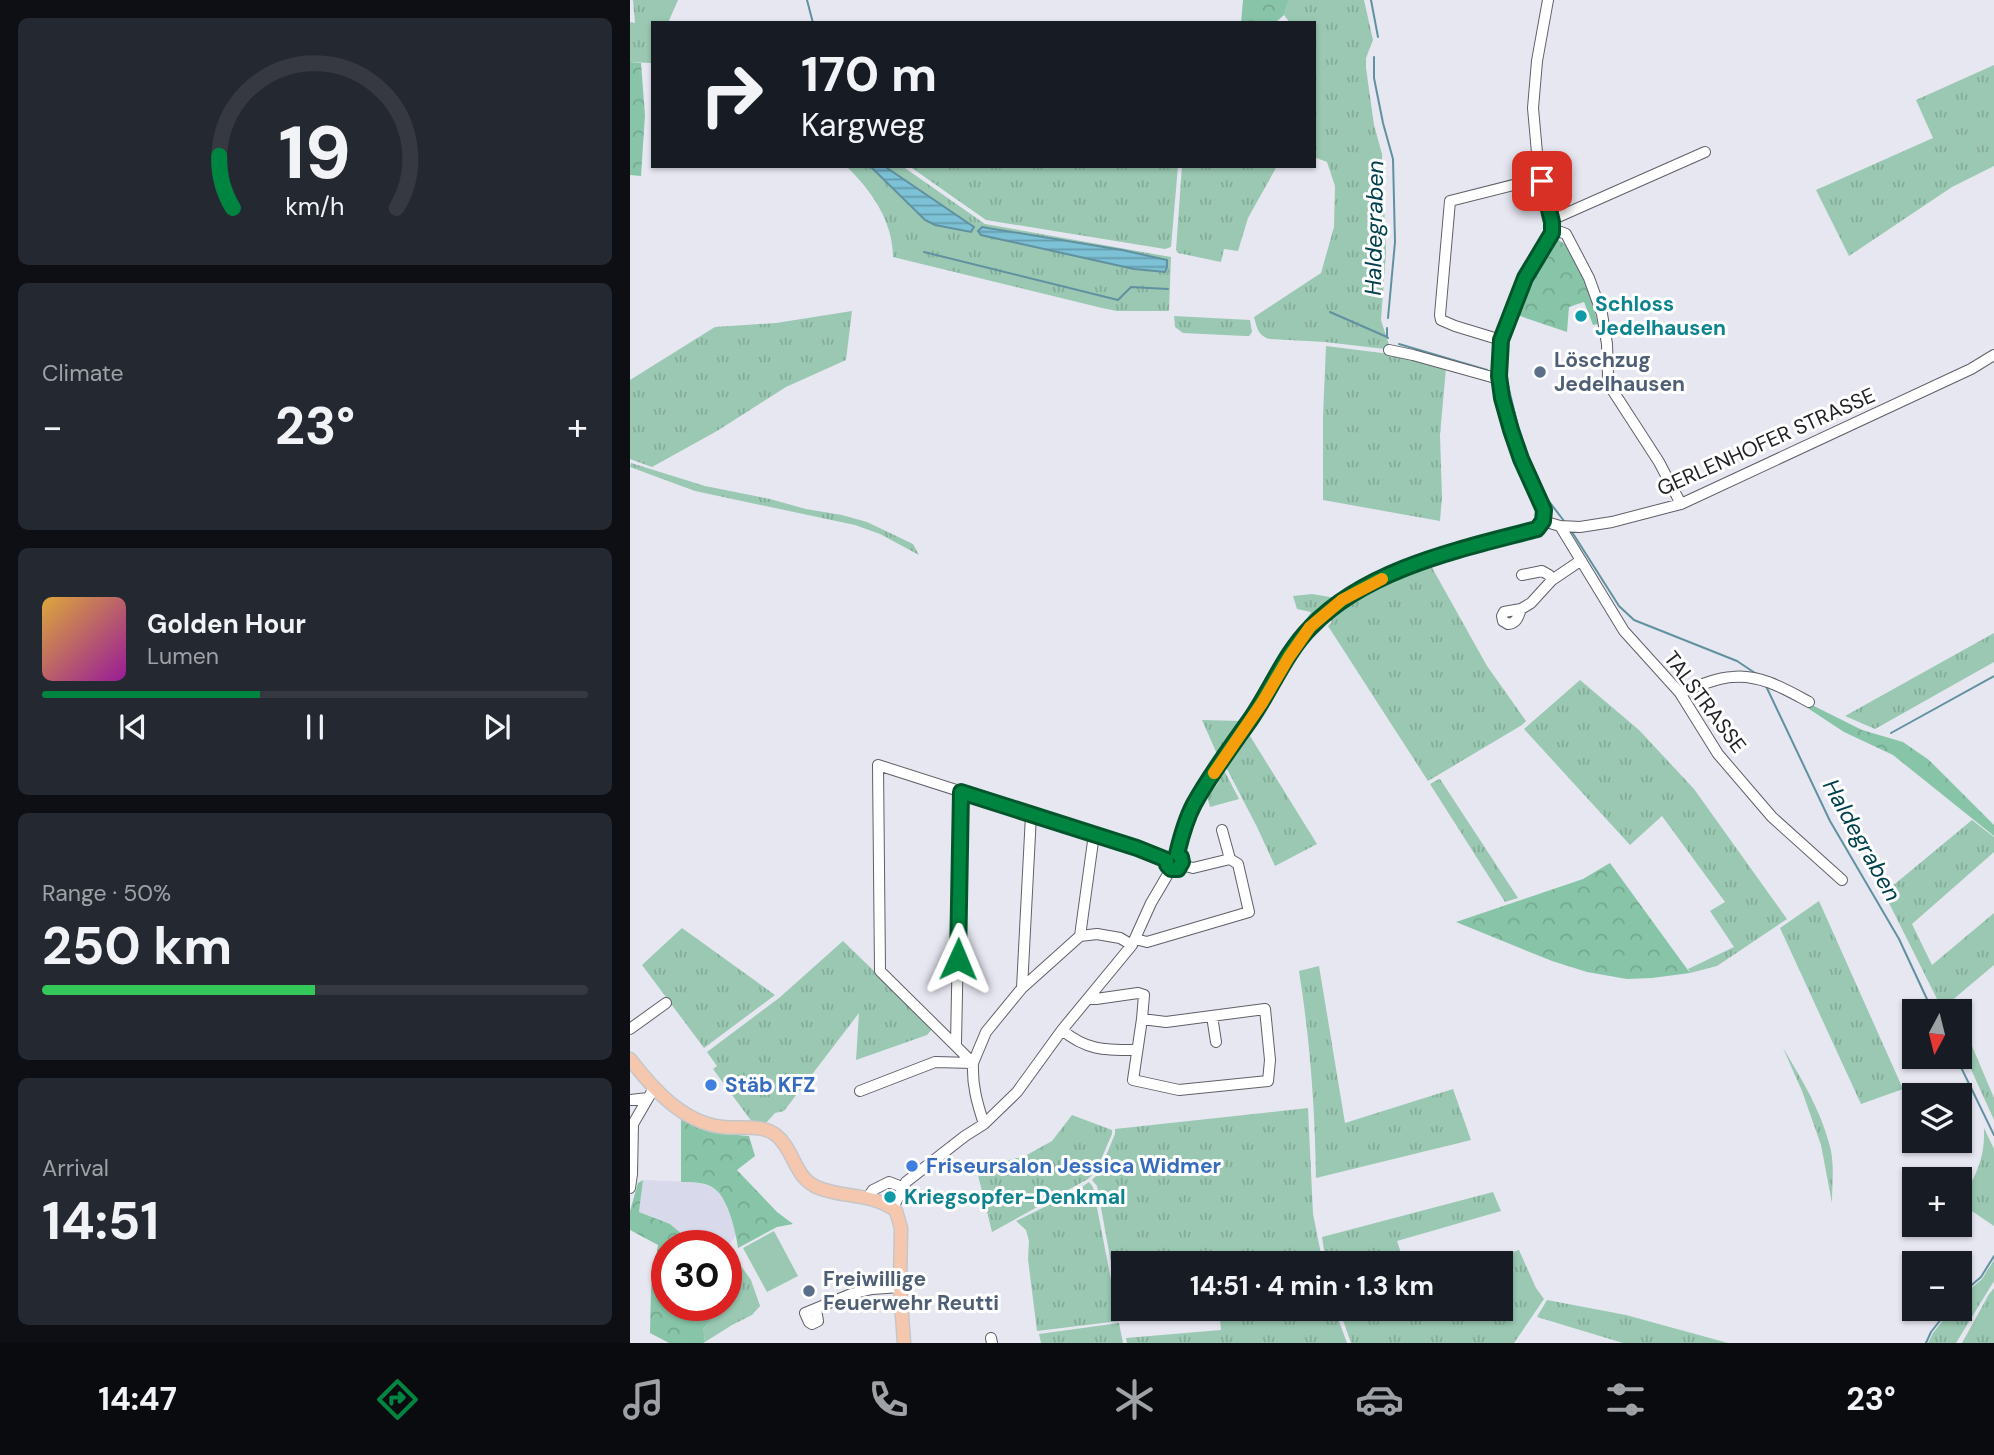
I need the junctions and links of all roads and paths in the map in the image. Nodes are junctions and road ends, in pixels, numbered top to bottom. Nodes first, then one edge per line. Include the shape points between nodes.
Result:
1 (1548, 0) edge
2 (1705, 152) dead end
3 (1541, 178) junction
4 (1552, 227) junction
5 (1501, 340) junction
6 (1389, 350) dead end
7 (1994, 355) edge
8 (1499, 379) junction
9 (1681, 504) junction
10 (1543, 521) junction
11 (1560, 526) junction
12 (1580, 561) junction
13 (1522, 575) dead end
14 (1552, 580) junction
15 (1521, 609) dead end
16 (1680, 693) junction
17 (1809, 702) dead end
18 (961, 792) junction
19 (1031, 815) junction
20 (1222, 830) dead end
21 (1094, 834) junction
22 (1177, 854) junction
23 (1230, 859) junction
24 (1169, 864) junction
25 (1182, 865) junction
26 (1842, 880) dead end
27 (1080, 936) junction
28 (1133, 942) junction
29 (1022, 988) junction
30 (1088, 999) junction
31 (666, 1003) dead end
32 (1212, 1016) junction
33 (1142, 1019) junction
34 (630, 1029) edge
35 (1062, 1031) junction
36 (1216, 1042) dead end
37 (956, 1044) junction
38 (1137, 1050) junction
39 (630, 1059) edge
40 (973, 1063) junction
41 (860, 1091) dead end
42 (651, 1093) junction
43 (630, 1100) edge
44 (984, 1124) junction
45 (631, 1163) edge
46 (902, 1187) junction
47 (630, 1188) edge
48 (868, 1197) junction
49 (893, 1208) junction
50 (900, 1287) junction
51 (816, 1309) dead end
52 (904, 1343) edge

1 - 3 street via 1533,108
2 - 4 street via 1565,214
3 - 4 street
3 - 5 street via 1450,201 1441,320
4 - 5 street via 1525,278
4 - 9 street via 1566,234 1602,314 1613,391
5 - 8 street
6 - 8 street
7 - 9 street, GERLENHOFER STRASSE
8 - 10 street via 1511,430 1544,510
9 - 11 street, GERLENHOFER STRASSE via 1612,522
10 - 11 street, GERLENHOFER STRASSE
10 - 22 street via 1537,529 1417,564 1342,600 1310,627 1194,804
11 - 12 street, TALSTRASSE
12 - 14 street
12 - 16 street, TALSTRASSE via 1624,631
13 - 14 street via 1542,571
14 - 15 street
16 - 17 street via 1744,677 1771,682
16 - 26 street, TALSTRASSE via 1716,751 1755,799
18 - 19 street
18 - 37 street
18 - 37 street via 878,765 880,971
19 - 21 street
19 - 29 street
20 - 23 street
21 - 24 street
21 - 27 street
22 - 24 street via 1170,855
22 - 25 street
23 - 25 street via 1193,868
23 - 28 street via 1238,864 1249,912 1147,942
24 - 25 street via 1178,869
24 - 28 street
27 - 28 street via 1097,934
27 - 29 street
28 - 30 street
29 - 40 street via 986,1032
30 - 33 street via 1144,995
30 - 35 street
31 - 34 street
32 - 33 street via 1166,1022
32 - 36 street
32 - 38 street via 1265,1009 1268,1081 1179,1090 1140,1082 1133,1080
33 - 38 street
35 - 38 street via 1090,1047
35 - 44 street via 1017,1092
37 - 40 street
39 - 42 main road
40 - 41 street via 935,1062
40 - 44 street via 976,1102
42 - 43 street
42 - 45 street via 633,1124
42 - 48 main road via 704,1122 774,1133 804,1180 817,1188
44 - 46 street
45 - 47 street
46 - 48 street via 889,1182
46 - 49 street
48 - 49 main road
49 - 50 main road via 901,1228
50 - 51 street via 850,1294
50 - 52 main road

